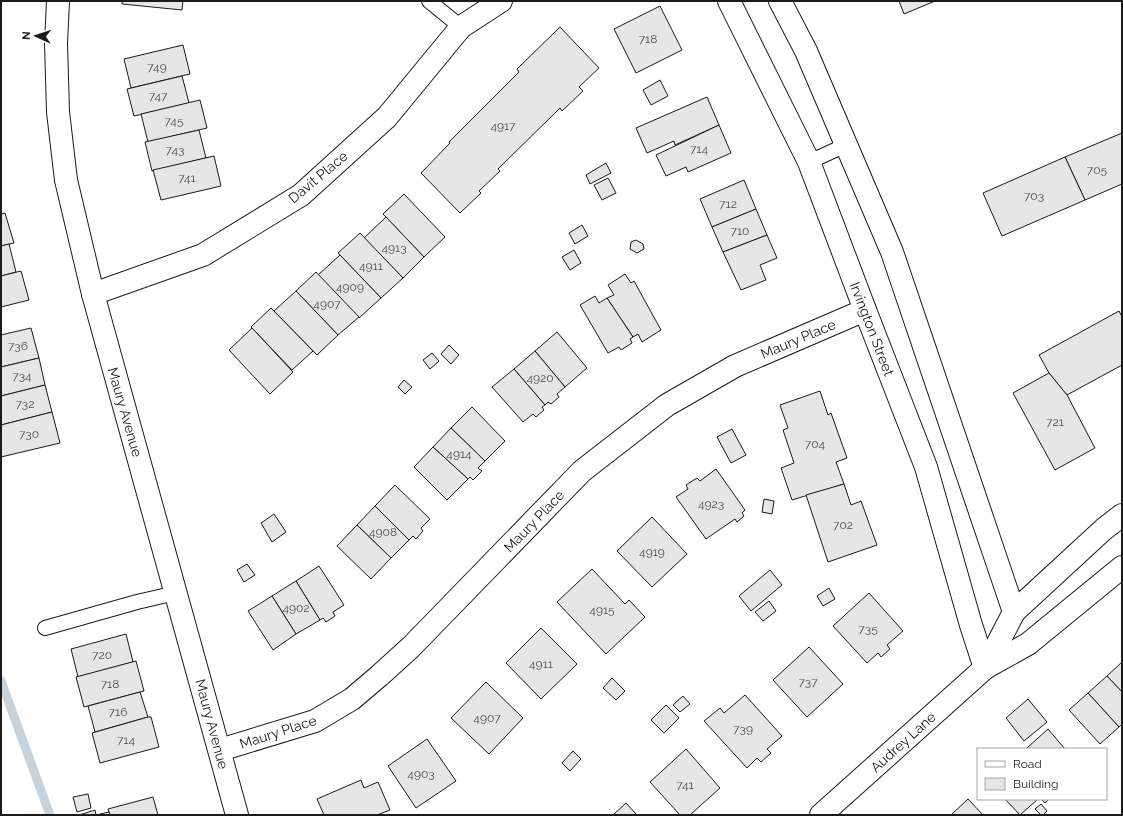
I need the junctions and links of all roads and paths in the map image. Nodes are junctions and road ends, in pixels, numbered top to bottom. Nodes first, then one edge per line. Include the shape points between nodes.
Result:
1 (58, 1) edge
2 (429, 1) edge
3 (502, 1) edge
4 (729, 1) edge
5 (780, 1) edge
6 (461, 27) junction
7 (846, 145) junction
8 (809, 162) junction
9 (93, 294) junction
10 (865, 310) junction
11 (1122, 516) edge
12 (1122, 567) edge
13 (176, 593) junction
14 (1014, 612) junction
15 (45, 628) dead end
16 (1028, 644) junction
17 (985, 668) junction
18 (220, 750) junction
19 (237, 815) edge
20 (821, 815) edge

1 - 9 street, Maury Avenue via 58,112 66,180
2 - 6 lane
3 - 6 street, Davit Place
4 - 8 street, Irvington Street
5 - 7 street via 806,51
6 - 9 street, Davit Place via 387,117 301,195 203,255
7 - 8 lane
7 - 14 street via 892,252
8 - 10 street, Irvington Street
9 - 13 street, Maury Avenue
10 - 17 street, Irvington Street via 926,466
10 - 18 street, Maury Place via 735,366 668,405 582,472 411,647 352,698 315,721
11 - 14 street, Audrey Lane via 1104,529
12 - 16 street, Audrey Lane
13 - 15 lane
13 - 18 street, Maury Avenue
14 - 16 street
14 - 17 street, Audrey Lane
16 - 17 street, Audrey Lane
17 - 20 street, Audrey Lane
18 - 19 street, Maury Avenue

